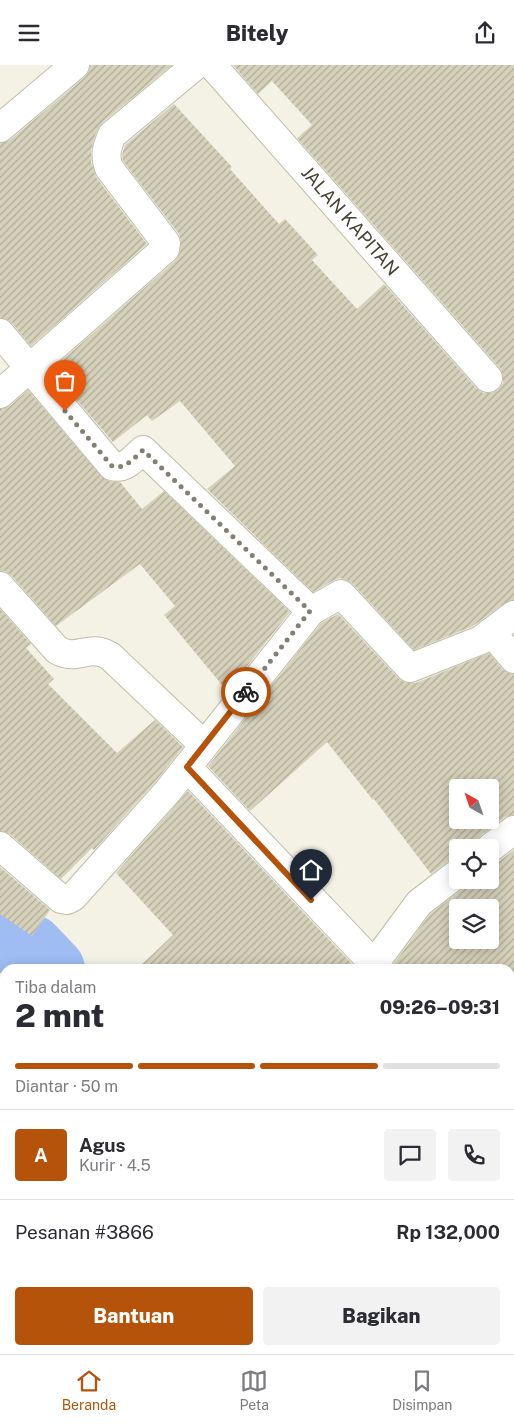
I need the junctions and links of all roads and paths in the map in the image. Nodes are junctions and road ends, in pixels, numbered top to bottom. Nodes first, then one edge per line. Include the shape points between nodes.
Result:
1 (75, 65) edge
2 (196, 65) edge
3 (212, 65) edge
4 (0, 128) edge
5 (0, 333) edge
6 (30, 369) junction
7 (488, 378) dead end
8 (0, 394) edge
9 (0, 586) edge
10 (310, 611) junction
11 (514, 615) edge
12 (491, 632) junction
13 (514, 659) edge
14 (204, 745) junction
15 (187, 767) junction
16 (514, 830) edge
17 (499, 841) edge
18 (0, 846) edge
19 (449, 880) edge
20 (369, 964) edge
21 (373, 964) edge

1 - 4 street
2 - 6 street via 112,135 106,149 109,168 166,243 165,249
3 - 7 street, JALAN KAPITAN
5 - 6 street
6 - 8 street
6 - 10 street via 112,466 123,466 143,450
9 - 14 street via 57,650 65,655 101,651
10 - 12 street via 341,595 410,668 481,640
10 - 14 street
11 - 12 street
12 - 13 street
14 - 15 street
15 - 18 street via 80,890 67,900 61,899
15 - 20 street
16 - 17 street
19 - 21 street via 419,903

